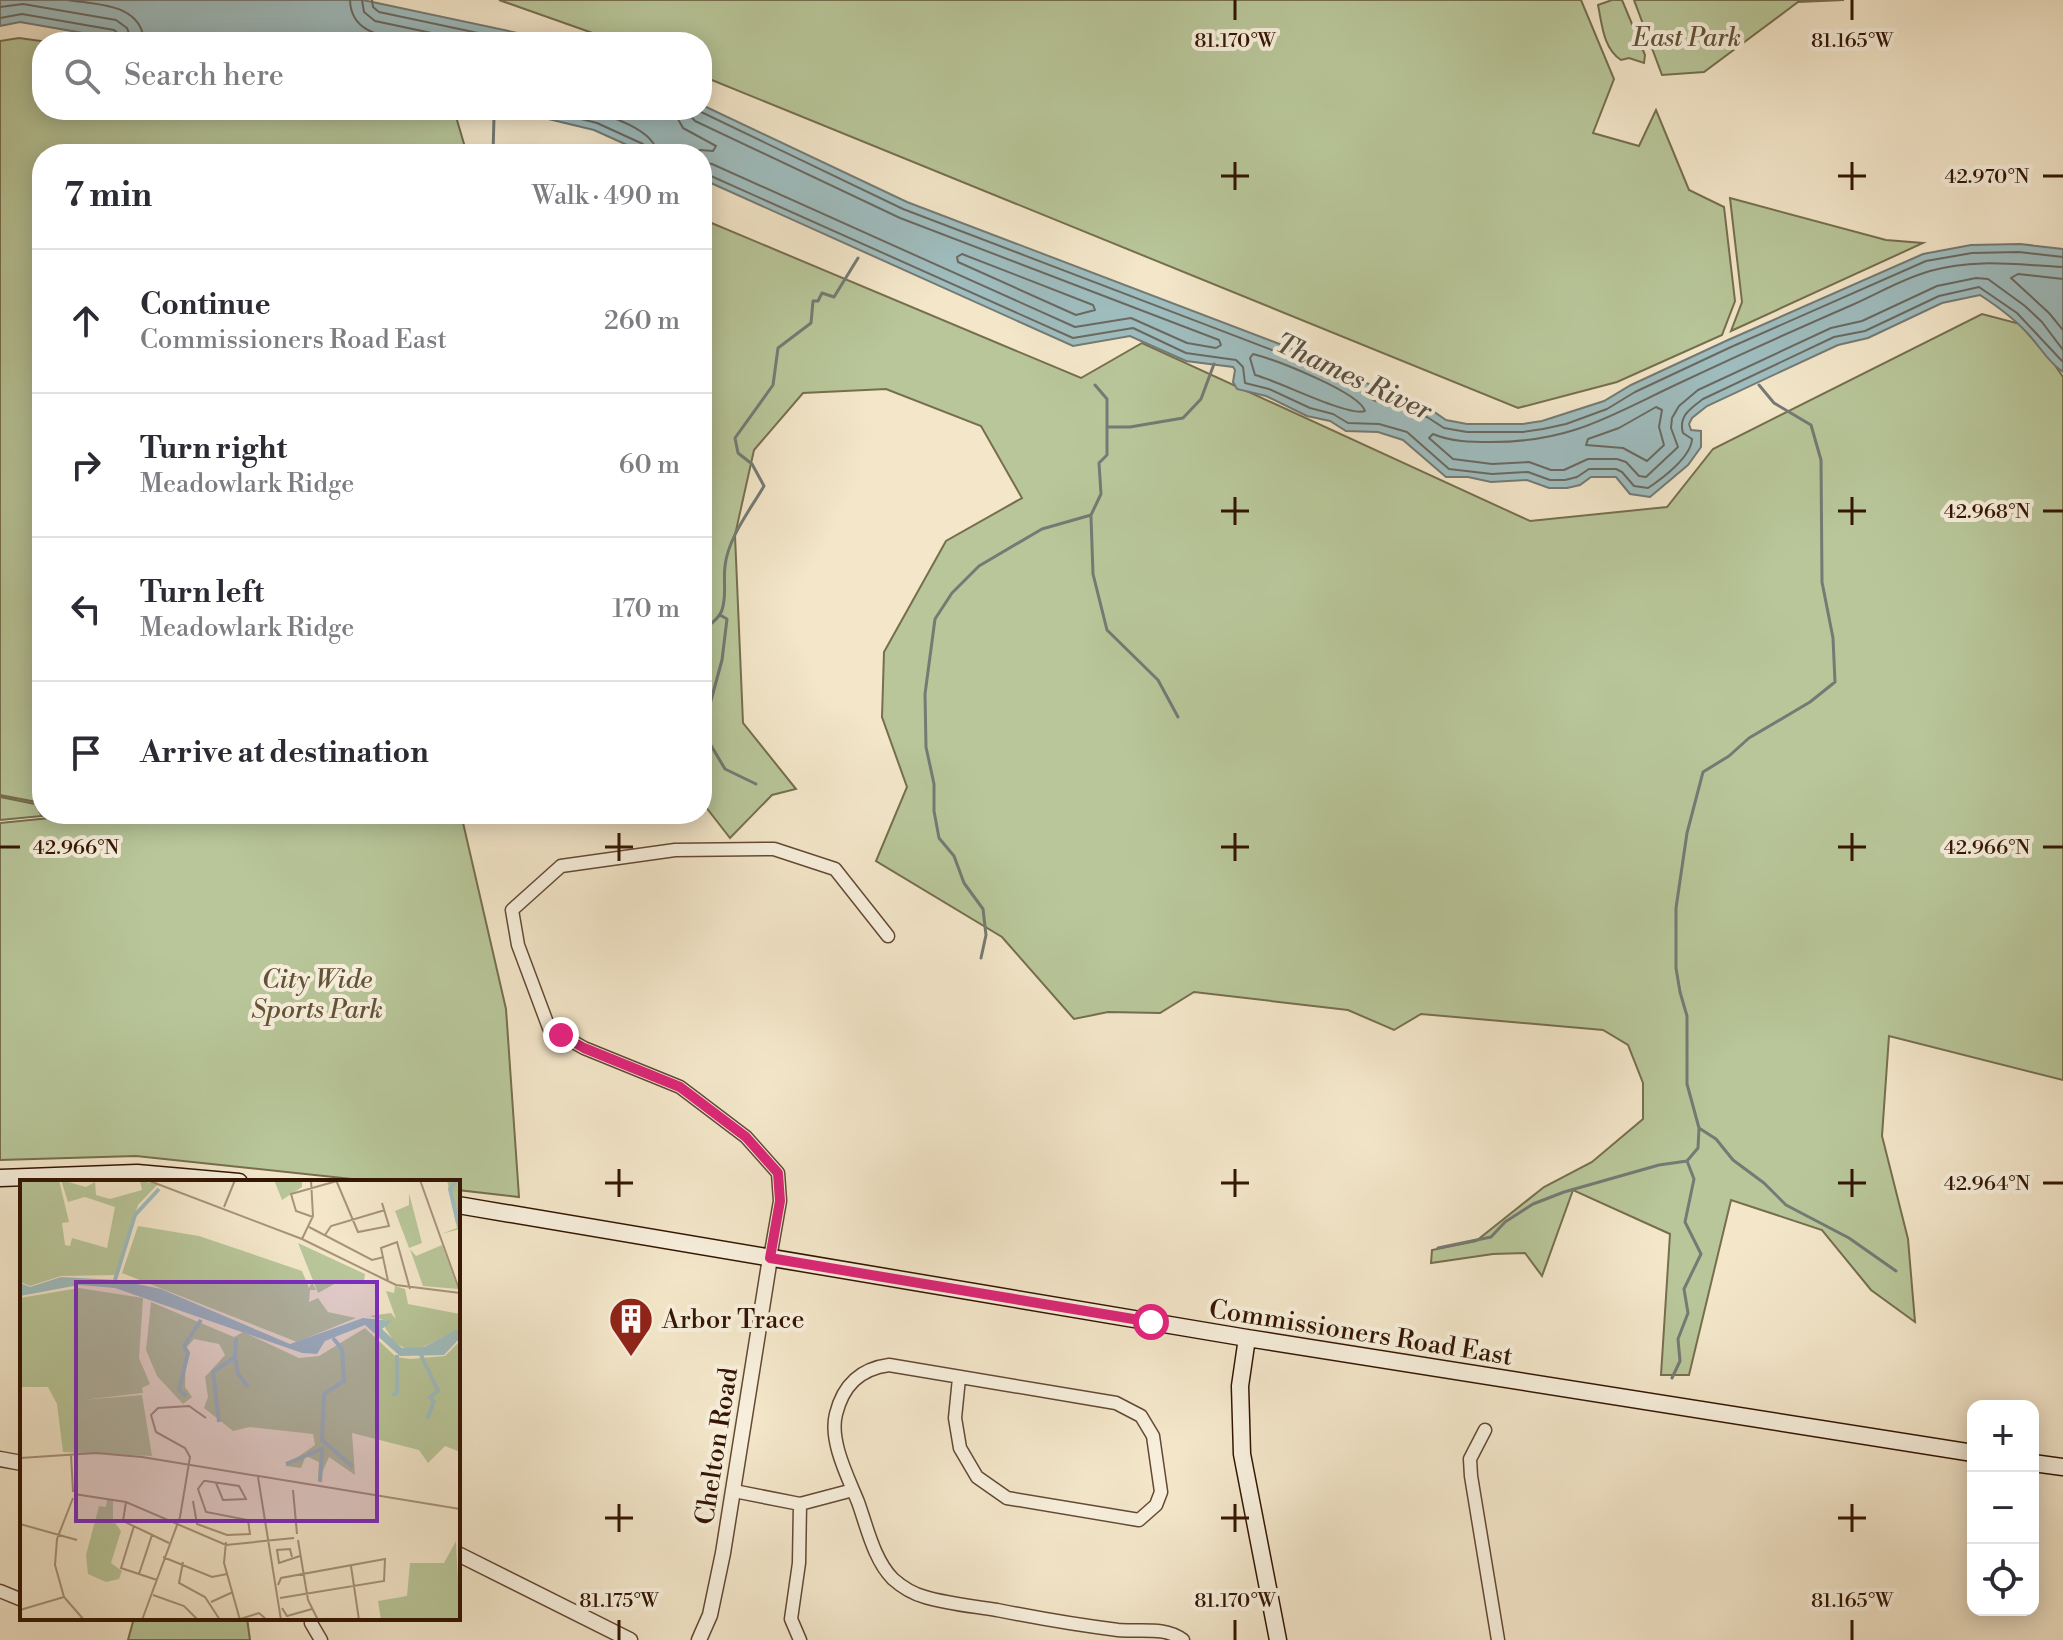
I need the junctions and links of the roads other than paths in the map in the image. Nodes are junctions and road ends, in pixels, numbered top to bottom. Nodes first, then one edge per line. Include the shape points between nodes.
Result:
1 (888, 936) dead end
2 (0, 1178) edge
3 (216, 1180) edge
4 (460, 1205) edge
5 (770, 1258) junction
6 (1247, 1338) junction
7 (959, 1378) junction
8 (1485, 1430) dead end
9 (1967, 1452) edge
10 (2039, 1464) edge
11 (2063, 1467) edge
12 (853, 1490) junction
13 (734, 1491) junction
14 (800, 1504) junction
15 (460, 1555) edge
16 (0, 1591) edge
17 (20, 1599) edge
18 (312, 1620) edge
19 (321, 1640) edge
20 (630, 1640) edge
21 (699, 1640) edge
22 (800, 1640) edge
23 (1183, 1640) edge
24 (1278, 1640) edge
25 (1498, 1640) edge

1 - 5 street via 835,869 774,849 675,850 561,866 512,910 518,945 549,1028 680,1087 746,1137 778,1173 780,1201
2 - 3 main road via 137,1173
4 - 5 main road, Commissioners Road East
5 - 6 main road, Commissioners Road East
5 - 13 street, Chelton Road
6 - 9 main road, Commissioners Road East
6 - 24 main road via 1240,1386 1242,1454
7 - 7 street via 1116,1403 1141,1416 1153,1436 1161,1492 1156,1505 1139,1520 1007,1498 977,1477 960,1448 955,1418
7 - 12 street via 889,1365 874,1367 850,1382 834,1422
8 - 25 street via 1470,1459 1471,1476
10 - 11 main road
12 - 14 street
12 - 23 street via 892,1578 922,1596 1086,1626 1160,1631
13 - 14 street
13 - 21 street, Chelton Road via 710,1615
14 - 22 street via 791,1619
15 - 20 street
16 - 17 street
18 - 19 street

